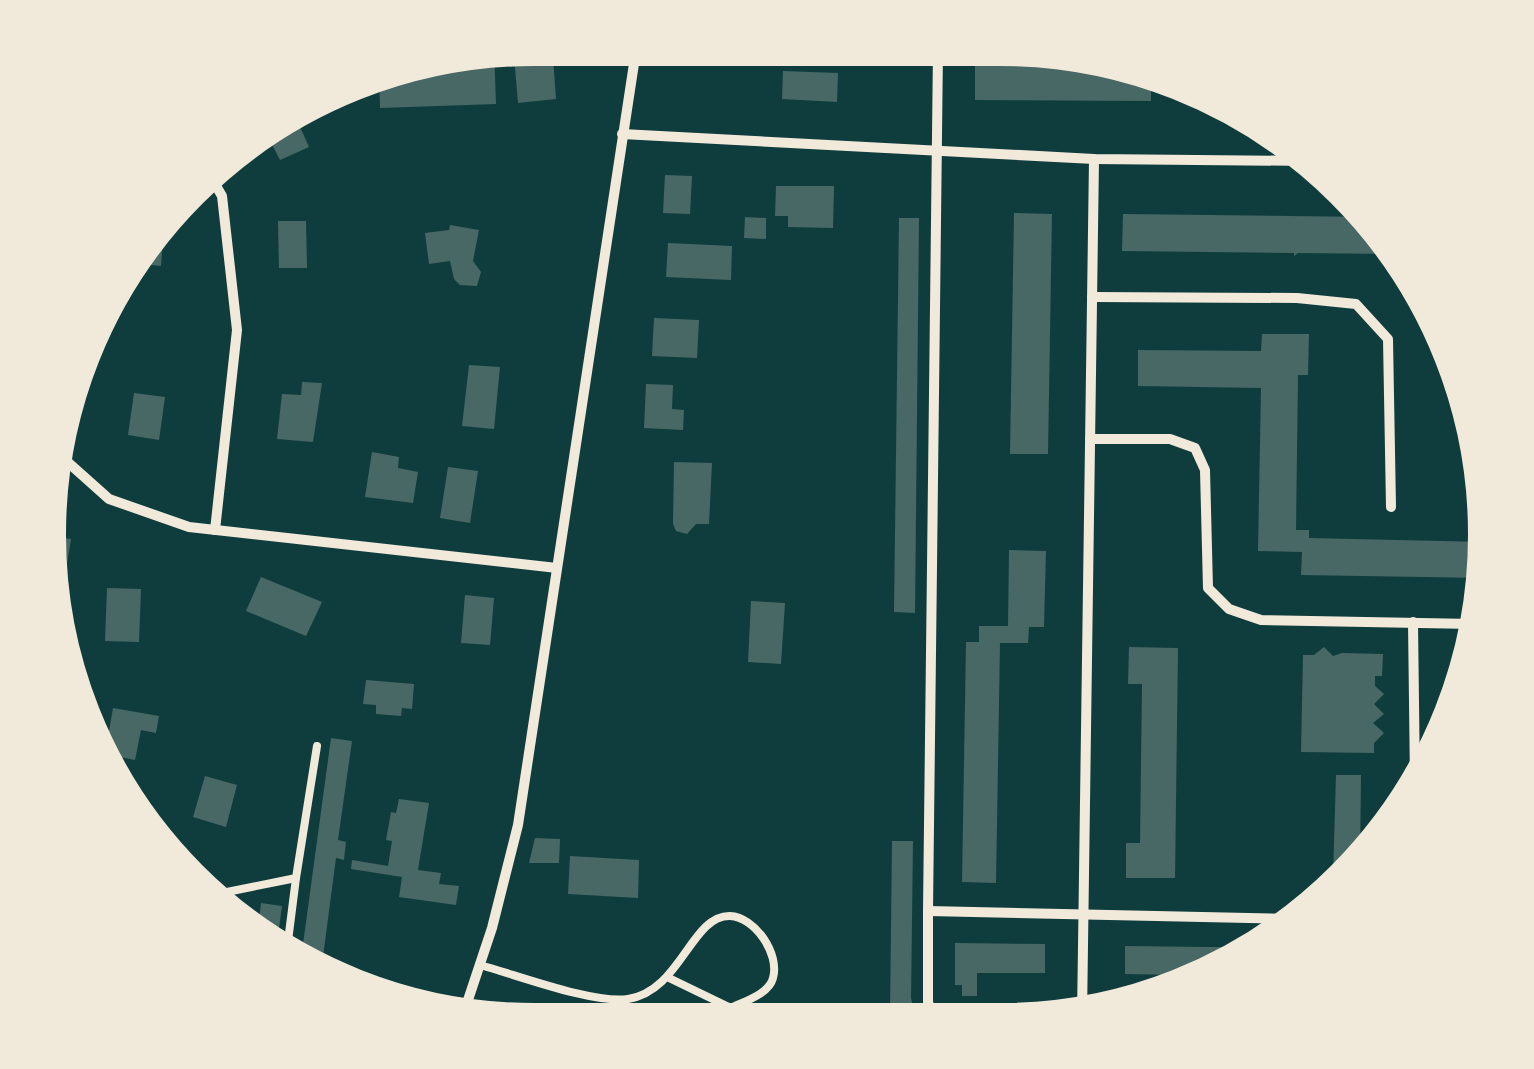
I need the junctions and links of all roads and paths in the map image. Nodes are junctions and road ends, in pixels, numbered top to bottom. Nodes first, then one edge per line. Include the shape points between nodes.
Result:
1 (634, 60) edge
2 (938, 60) edge
3 (622, 134) junction
4 (936, 152) junction
5 (1094, 159) junction
6 (1290, 160) edge
7 (215, 184) edge
8 (1092, 297) junction
9 (1090, 439) junction
10 (66, 461) edge
11 (1391, 508) dead end
12 (215, 530) junction
13 (557, 568) junction
14 (1414, 622) junction
15 (1466, 624) edge
16 (317, 746) dead end
17 (1415, 763) edge
18 (296, 878) junction
19 (224, 893) edge
20 (928, 910) junction
21 (1084, 912) junction
22 (1279, 917) edge
23 (287, 939) edge
24 (480, 965) junction
25 (669, 978) junction
26 (1082, 1002) edge
27 (467, 1004) edge
28 (732, 1008) joint
29 (930, 1009) edge

1 - 3 street
2 - 4 street
3 - 4 street
3 - 13 street
4 - 5 street
4 - 20 street
5 - 6 street
5 - 8 street
7 - 12 street via 222,196 237,330
8 - 9 street
8 - 11 street via 1356,304 1388,339
9 - 14 street via 1170,439 1195,448 1205,470 1208,588 1229,608 1261,620
9 - 21 street
10 - 12 street via 109,499
12 - 13 street
13 - 24 street via 518,825
14 - 15 street
14 - 17 street
16 - 18 lane
18 - 19 lane
18 - 23 lane
20 - 21 street
20 - 29 street
21 - 22 street
21 - 26 street
24 - 25 lane via 607,999 630,999
24 - 27 street
25 - 28 lane
25 - 28 lane via 712,920 743,918 774,959 774,978

